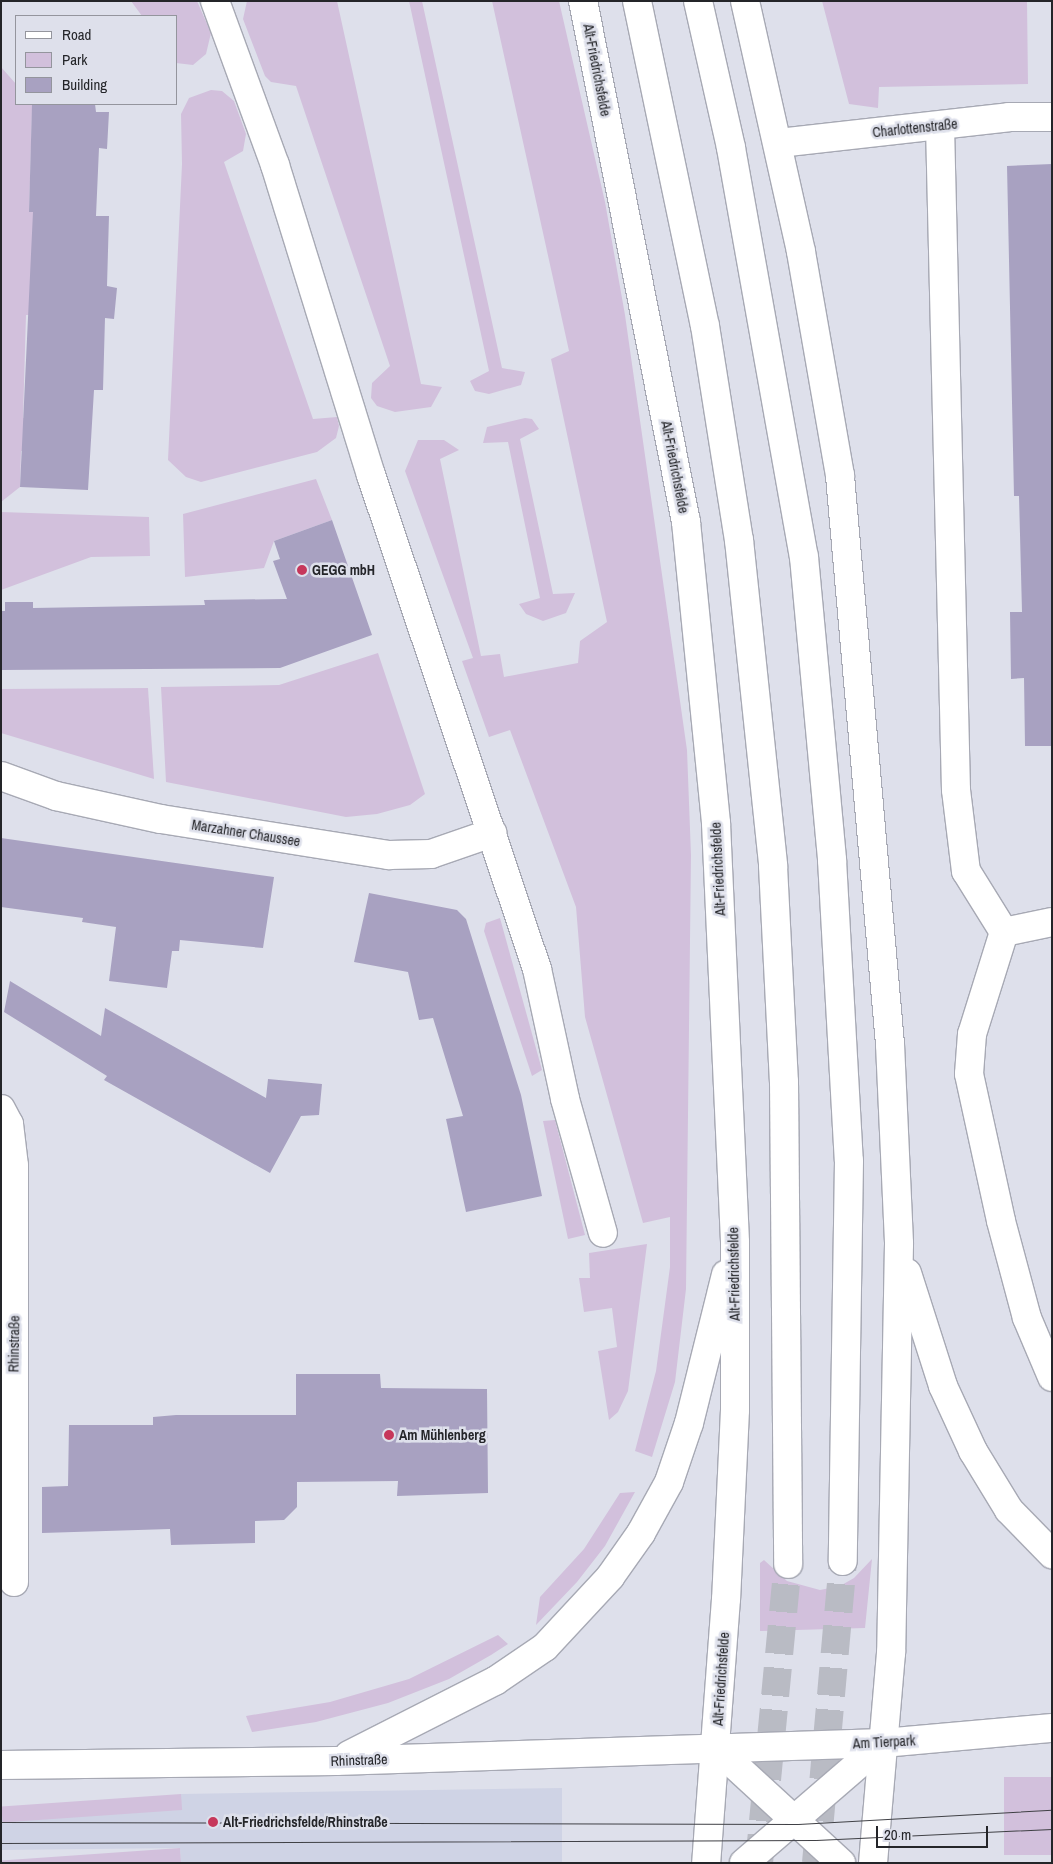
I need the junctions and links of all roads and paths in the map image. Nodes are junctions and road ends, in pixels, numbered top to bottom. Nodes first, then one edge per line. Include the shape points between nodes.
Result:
1 (215, 1) edge
2 (583, 1) edge
3 (637, 1) edge
4 (698, 1) edge
5 (745, 1) edge
6 (1052, 117) edge
7 (940, 126) junction
8 (779, 143) junction
9 (1, 776) edge
10 (492, 833) junction
11 (1052, 922) edge
12 (1004, 932) junction
13 (1, 1109) edge
14 (603, 1232) dead end
15 (735, 1243) junction
16 (899, 1244) junction
17 (1052, 1377) edge
18 (1052, 1554) edge
19 (843, 1561) tunnel mouth
20 (788, 1564) tunnel mouth
21 (14, 1582) dead end
22 (1052, 1728) edge
23 (883, 1744) junction
24 (716, 1748) junction
25 (336, 1761) junction
26 (1, 1765) edge
27 (794, 1820) junction
28 (706, 1863) edge
29 (744, 1863) edge
30 (841, 1863) edge
31 (873, 1863) edge

1 - 10 main road via 275,165 371,475
2 - 15 main road, Alt-Friedrichsfelde via 686,522 716,823
3 - 20 main road via 705,326 738,530 773,866 784,1082
4 - 19 main road via 730,148 804,557 832,860 849,1161
5 - 8 main road
6 - 7 main road, Charlottenstraße via 1009,117
7 - 8 main road, Charlottenstraße
7 - 12 main road via 956,790 966,871
8 - 16 main road via 840,476 890,1034
9 - 10 main road, Marzahner Chaussee via 56,796 161,819 389,855 431,854
10 - 14 main road via 537,970 565,1099
11 - 12 main road
12 - 17 main road via 972,1034 969,1074 1000,1221 1027,1318
13 - 21 main road, Rhinstraße via 9,1124 14,1166
15 - 24 main road, Alt-Friedrichsfelde via 735,1410
15 - 25 main road via 689,1423 669,1482 641,1533 610,1577 546,1647 495,1681
16 - 18 main road via 943,1386 973,1451 1009,1510
16 - 23 main road via 891,1653
22 - 23 main road, Am Tierpark
23 - 24 main road, Am Tierpark
23 - 27 main road
23 - 31 main road
24 - 25 main road, Rhinstraße
24 - 27 main road
24 - 28 main road, Alt-Friedrichsfelde
25 - 26 main road, Rhinstraße
27 - 29 main road
27 - 30 main road

